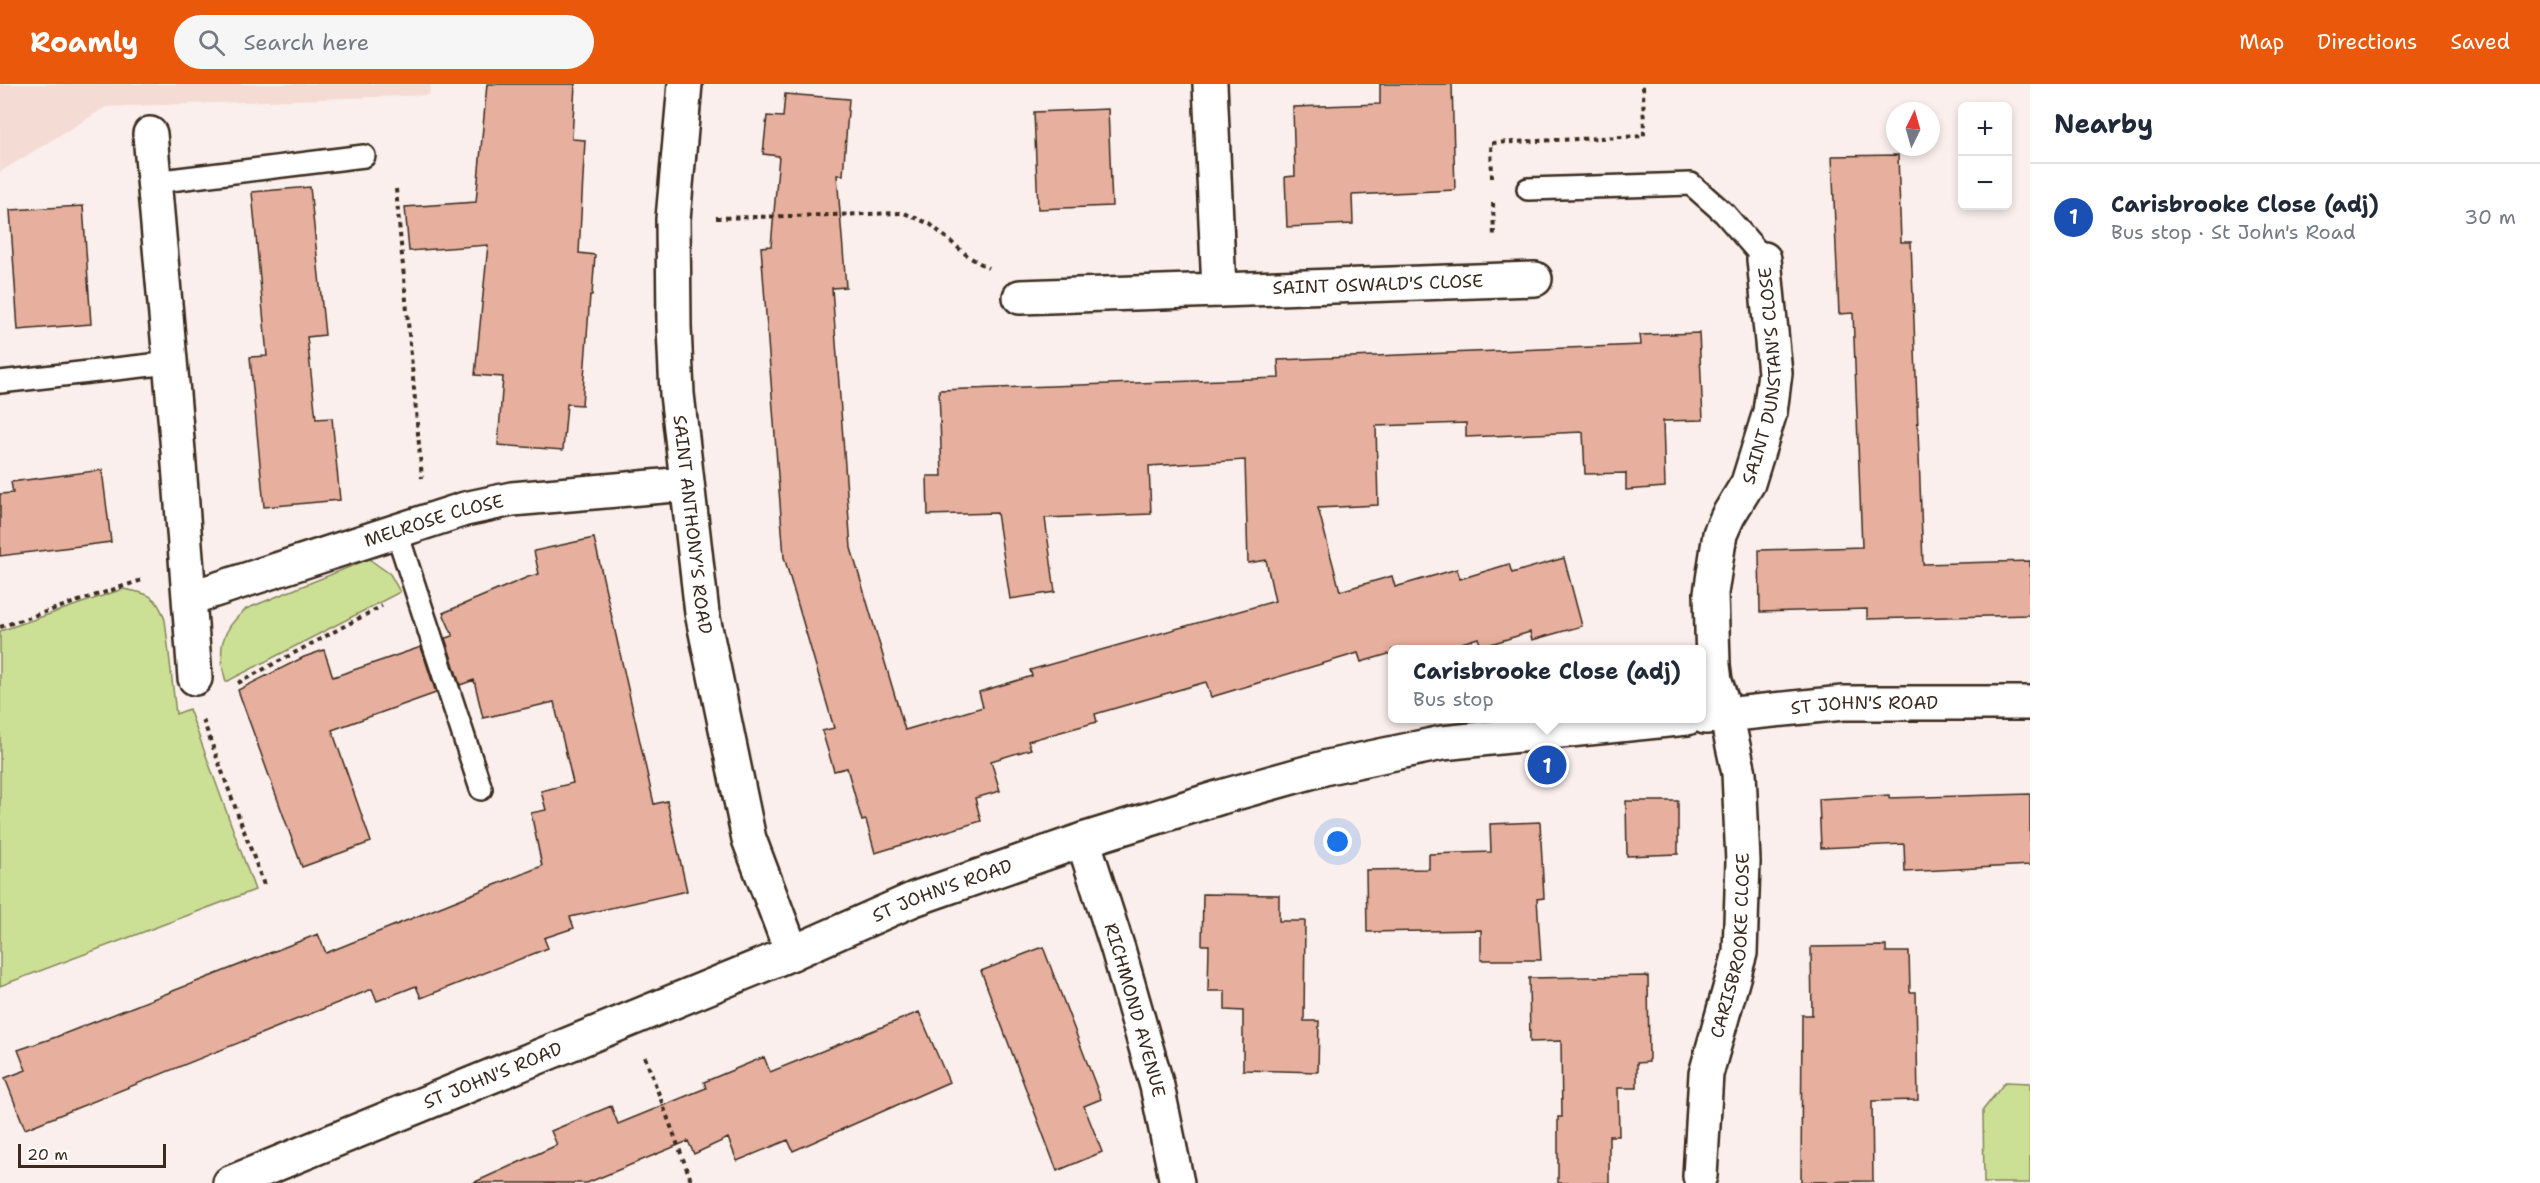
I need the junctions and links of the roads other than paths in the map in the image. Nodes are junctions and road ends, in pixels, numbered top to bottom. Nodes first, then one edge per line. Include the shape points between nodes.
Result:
1 (685, 84) edge
2 (1210, 84) edge
3 (150, 134) dead end
4 (364, 156) dead end
5 (154, 182) junction
6 (1528, 189) dead end
7 (1764, 259) joint
8 (1535, 279) dead end
9 (1219, 290) junction
10 (1020, 297) road end
11 (169, 363) junction
12 (0, 382) edge
13 (686, 484) junction
14 (411, 525) junction
15 (190, 598) junction
16 (195, 678) dead end
17 (2030, 703) edge
18 (1714, 716) edge
19 (1638, 723) edge
20 (481, 789) dead end
21 (1083, 840) junction
22 (792, 953) junction
23 (1700, 1176) dead end
24 (230, 1183) edge
25 (1177, 1183) edge

1 - 13 street, SAINT ANTHONY'S ROAD via 673,219 677,394
2 - 9 street
3 - 5 street
4 - 5 lane
5 - 11 street
6 - 7 lane, SAINT DUNSTAN'S CLOSE via 1692,184 1725,214
7 - 18 street, SAINT DUNSTAN'S CLOSE via 1774,373 1770,412 1748,483 1720,534 1711,593
8 - 9 street, SAINT OSWALD'S CLOSE
9 - 10 street, SAINT OSWALD'S CLOSE
11 - 12 lane
11 - 15 street
13 - 14 street, MELROSE CLOSE via 512,499
13 - 22 street, SAINT ANTHONY'S ROAD via 702,613 749,839
14 - 15 street, MELROSE CLOSE
14 - 20 lane via 415,589
15 - 16 street
17 - 18 street, ST JOHN'S ROAD via 1843,703
18 - 23 street, CARISBROOKE CLOSE via 1739,773 1743,862 1740,953 1706,1074
19 - 21 street, ST JOHN'S ROAD via 1442,743 1328,767
21 - 22 street, ST JOHN'S ROAD via 914,899
21 - 25 street, RICHMOND AVENUE via 1157,1086
22 - 24 street, ST JOHN'S ROAD

